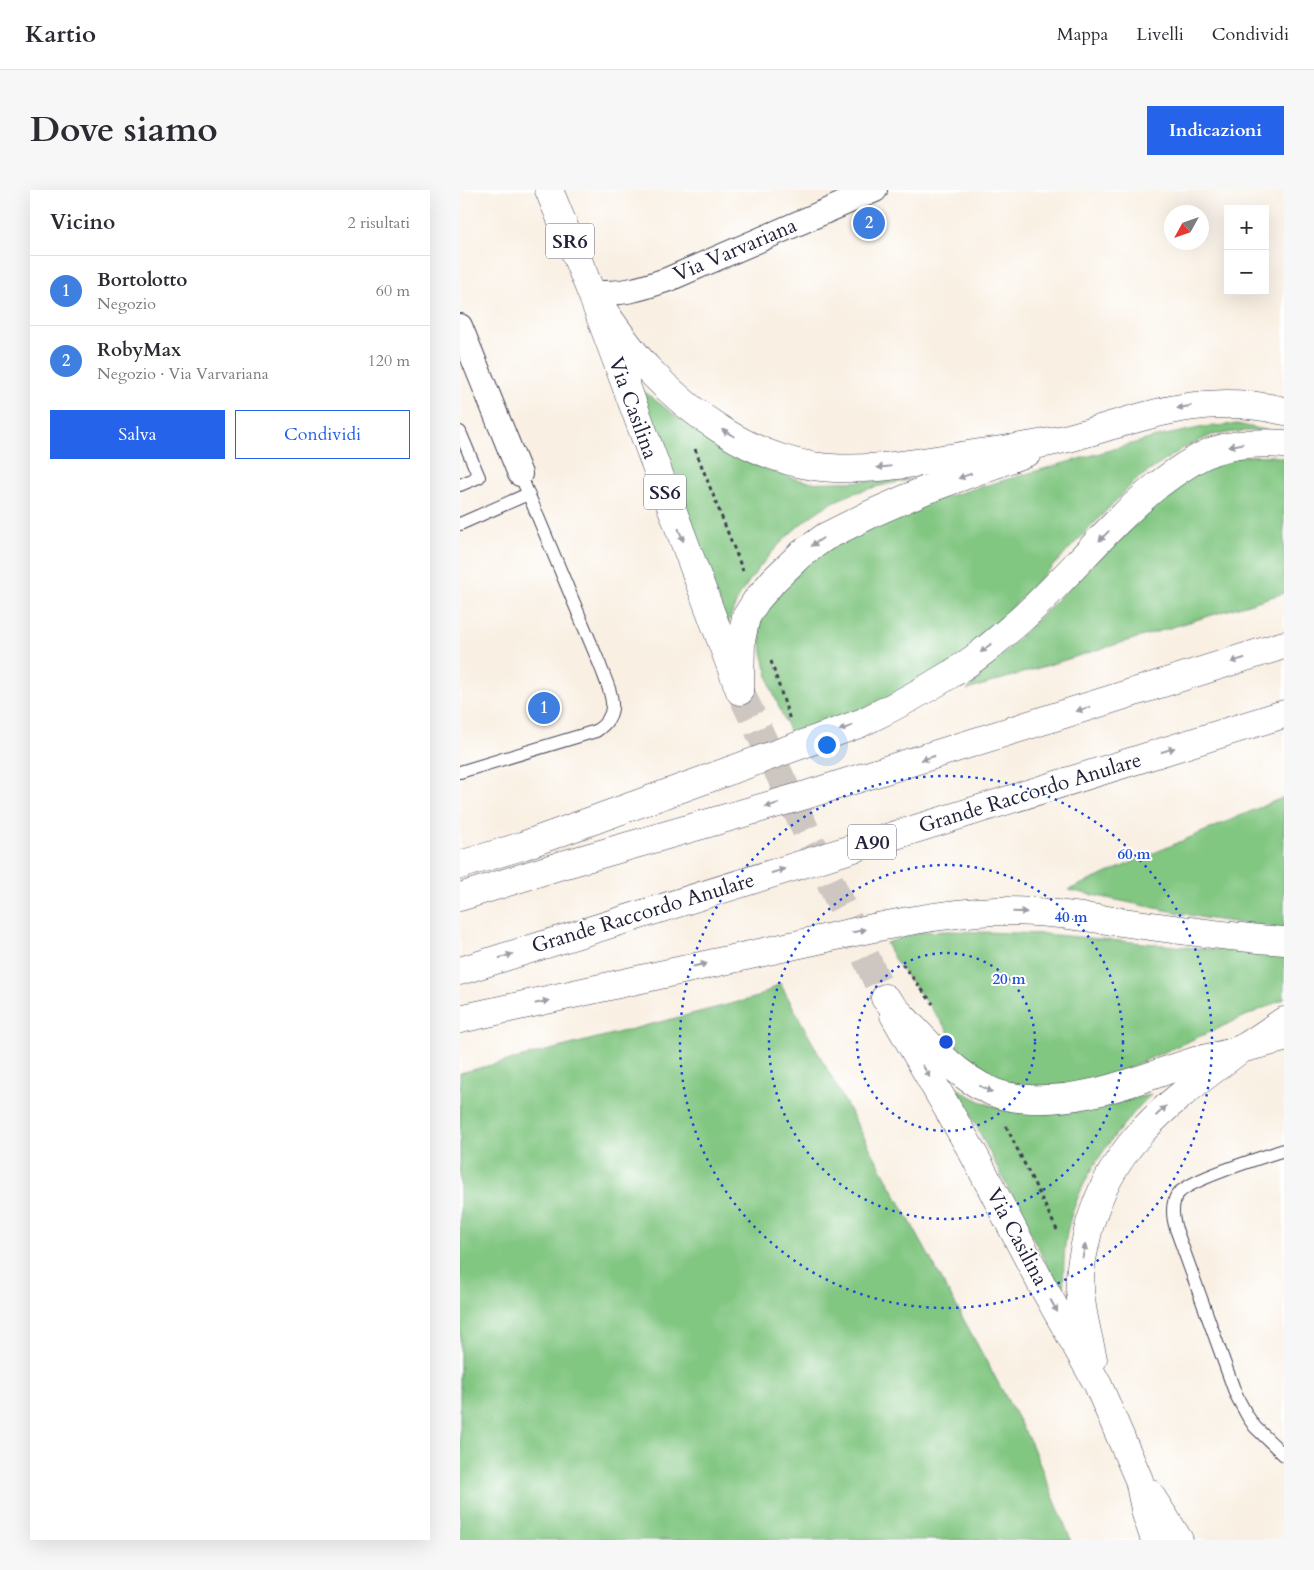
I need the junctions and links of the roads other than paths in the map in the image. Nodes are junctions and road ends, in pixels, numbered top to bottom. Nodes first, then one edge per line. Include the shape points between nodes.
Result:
1 (550, 190) edge
2 (875, 190) edge
3 (591, 292) junction
4 (460, 326) edge
5 (1284, 411) edge
6 (460, 432) edge
7 (1060, 440) junction
8 (1284, 444) edge
9 (524, 484) junction
10 (460, 485) edge
11 (460, 524) edge
12 (1284, 645) edge
13 (1284, 714) edge
14 (460, 772) edge
15 (460, 865) edge
16 (460, 897) edge
17 (1284, 941) edge
18 (460, 971) edge
19 (460, 1019) edge
20 (1284, 1021) edge
21 (1284, 1038) edge
22 (1242, 1048) junction
23 (1284, 1150) edge
24 (1098, 1385) junction
25 (1284, 1455) edge
26 (1139, 1480) junction
27 (1155, 1540) edge
28 (1179, 1540) edge

1 - 3 main road, Via Casilina / SR6
2 - 3 street, Via Varvariana via 642,288 614,294
7 -> 3 main road, Via Casilina via 874,468 812,466 768,454 703,418 648,369
3 - 7 main road, Via Casilina / SS6 via 740,691 741,634 746,616 774,580 812,546 839,529 923,491
4 - 9 street
5 -> 7 main road via 1242,404 1195,405
6 - 10 lane via 479,477
8 -> 15 main road via 1246,443 1214,450 1187,464 1140,500 1034,607 982,651 952,674 883,713 522,846
9 - 11 lane
9 - 14 lane via 600,665 613,703 612,714 596,730
12 -> 16 main road via 815,792
18 -> 13 main road, Grande Raccordo Anulare / A90
19 -> 17 main road via 861,931 962,914 999,911 1072,915 1247,939
20 - 22 main road
21 - 22 main road
24 -> 22 main road via 1080,1286 1083,1255 1096,1205 1120,1160 1148,1124
22 - 24 main road, Via Casilina via 1089,1094 1053,1099 1021,1098 994,1093 966,1078 885,998
23 - 25 lane via 1194,1183 1178,1194 1173,1209 1176,1229 1233,1390 1252,1422
24 - 26 main road, Via Casilina
26 - 27 main road, Via Casilina
26 - 28 main road, Via Casilina

